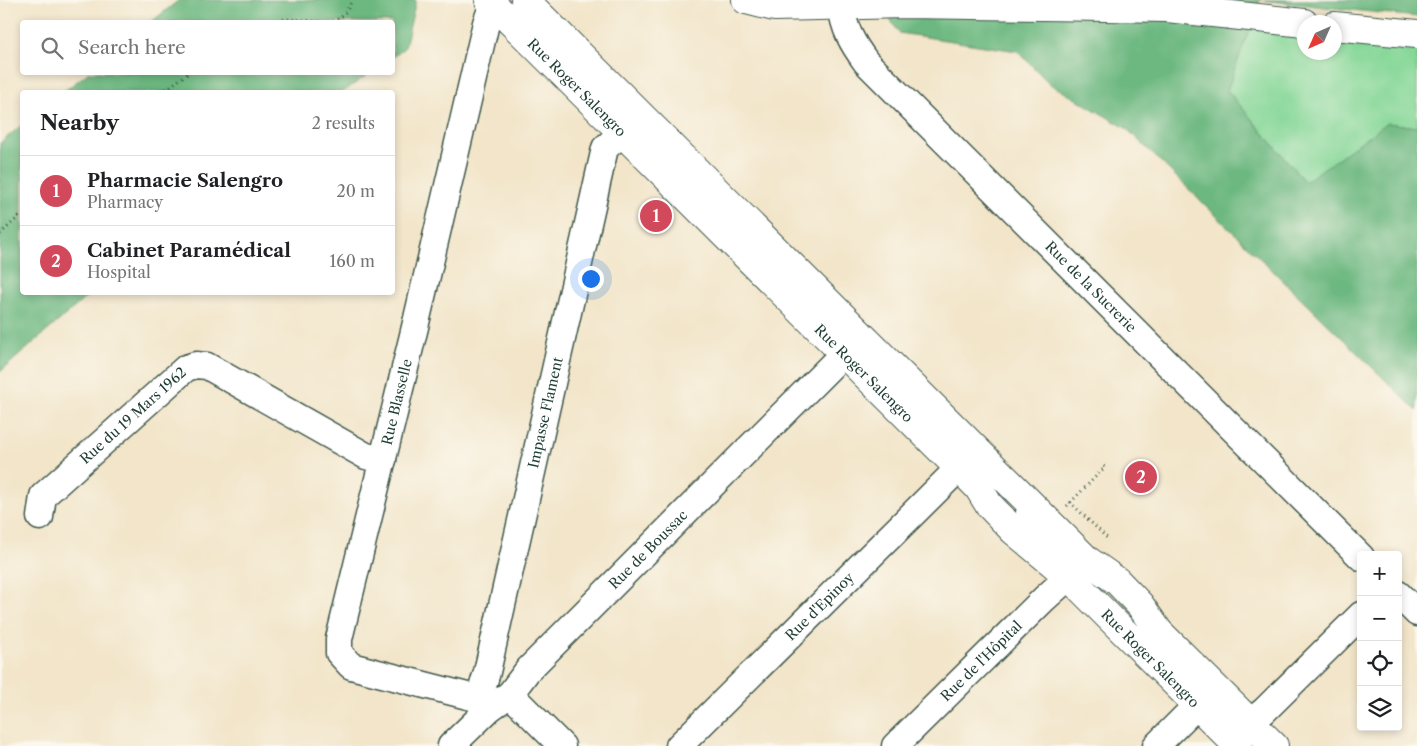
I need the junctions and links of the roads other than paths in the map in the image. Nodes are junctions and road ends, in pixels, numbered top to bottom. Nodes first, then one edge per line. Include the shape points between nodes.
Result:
1 (746, 0) edge
2 (505, 3) edge
3 (841, 5) junction
4 (1297, 22) edge
5 (1342, 27) edge
6 (1417, 34) edge
7 (622, 132) junction
8 (711, 202) dead end
9 (852, 349) junction
10 (383, 460) junction
11 (958, 468) junction
12 (992, 482) dead end
13 (1013, 503) dead end
14 (40, 517) dead end
15 (1357, 553) edge
16 (1078, 568) junction
17 (1100, 585) dead end
18 (1400, 596) edge
19 (1417, 613) edge
20 (1357, 619) edge
21 (1145, 635) dead end
22 (493, 700) junction
23 (1197, 705) junction
24 (1248, 738) edge
25 (451, 746) edge
26 (562, 746) edge
27 (680, 746) edge
28 (895, 746) edge
29 (1156, 746) edge
30 (1274, 746) edge

1 - 3 main road via 774,6
2 - 7 main road, Rue Roger Salengro
2 - 8 lane
2 - 9 main road, Rue Roger Salengro
2 - 10 street, Rue Blasselle via 486,23
3 - 4 main road via 1167,8
3 - 15 street, Rue de la Sucrerie via 852,44 866,62
5 - 6 main road
7 - 9 main road, Rue Roger Salengro
7 - 22 street, Impasse Flament via 605,148 487,672
9 - 11 main road, Rue Roger Salengro
9 - 12 lane via 879,369
9 - 16 main road, Rue Roger Salengro
9 - 22 street, Rue de Boussac via 528,670
10 - 14 street, Rue du 19 Mars 1962 via 366,456 207,366 196,365 186,368 43,496
10 - 22 street, Rue Blasselle via 339,639 339,653 351,666
11 - 16 main road, Rue Roger Salengro via 1014,531
11 - 27 street, Rue d'Epinoy
13 - 16 lane
16 - 17 lane
16 - 23 main road, Rue Roger Salengro
16 - 24 main road, Rue Roger Salengro via 1117,581
16 - 28 street, Rue de l'Hôpital
18 - 19 street
20 - 24 street via 1264,711
21 - 24 lane
22 - 25 street, Rue de Boussac
22 - 26 street
23 - 24 main road, Rue Roger Salengro
23 - 29 street
24 - 30 main road, Rue Roger Salengro

